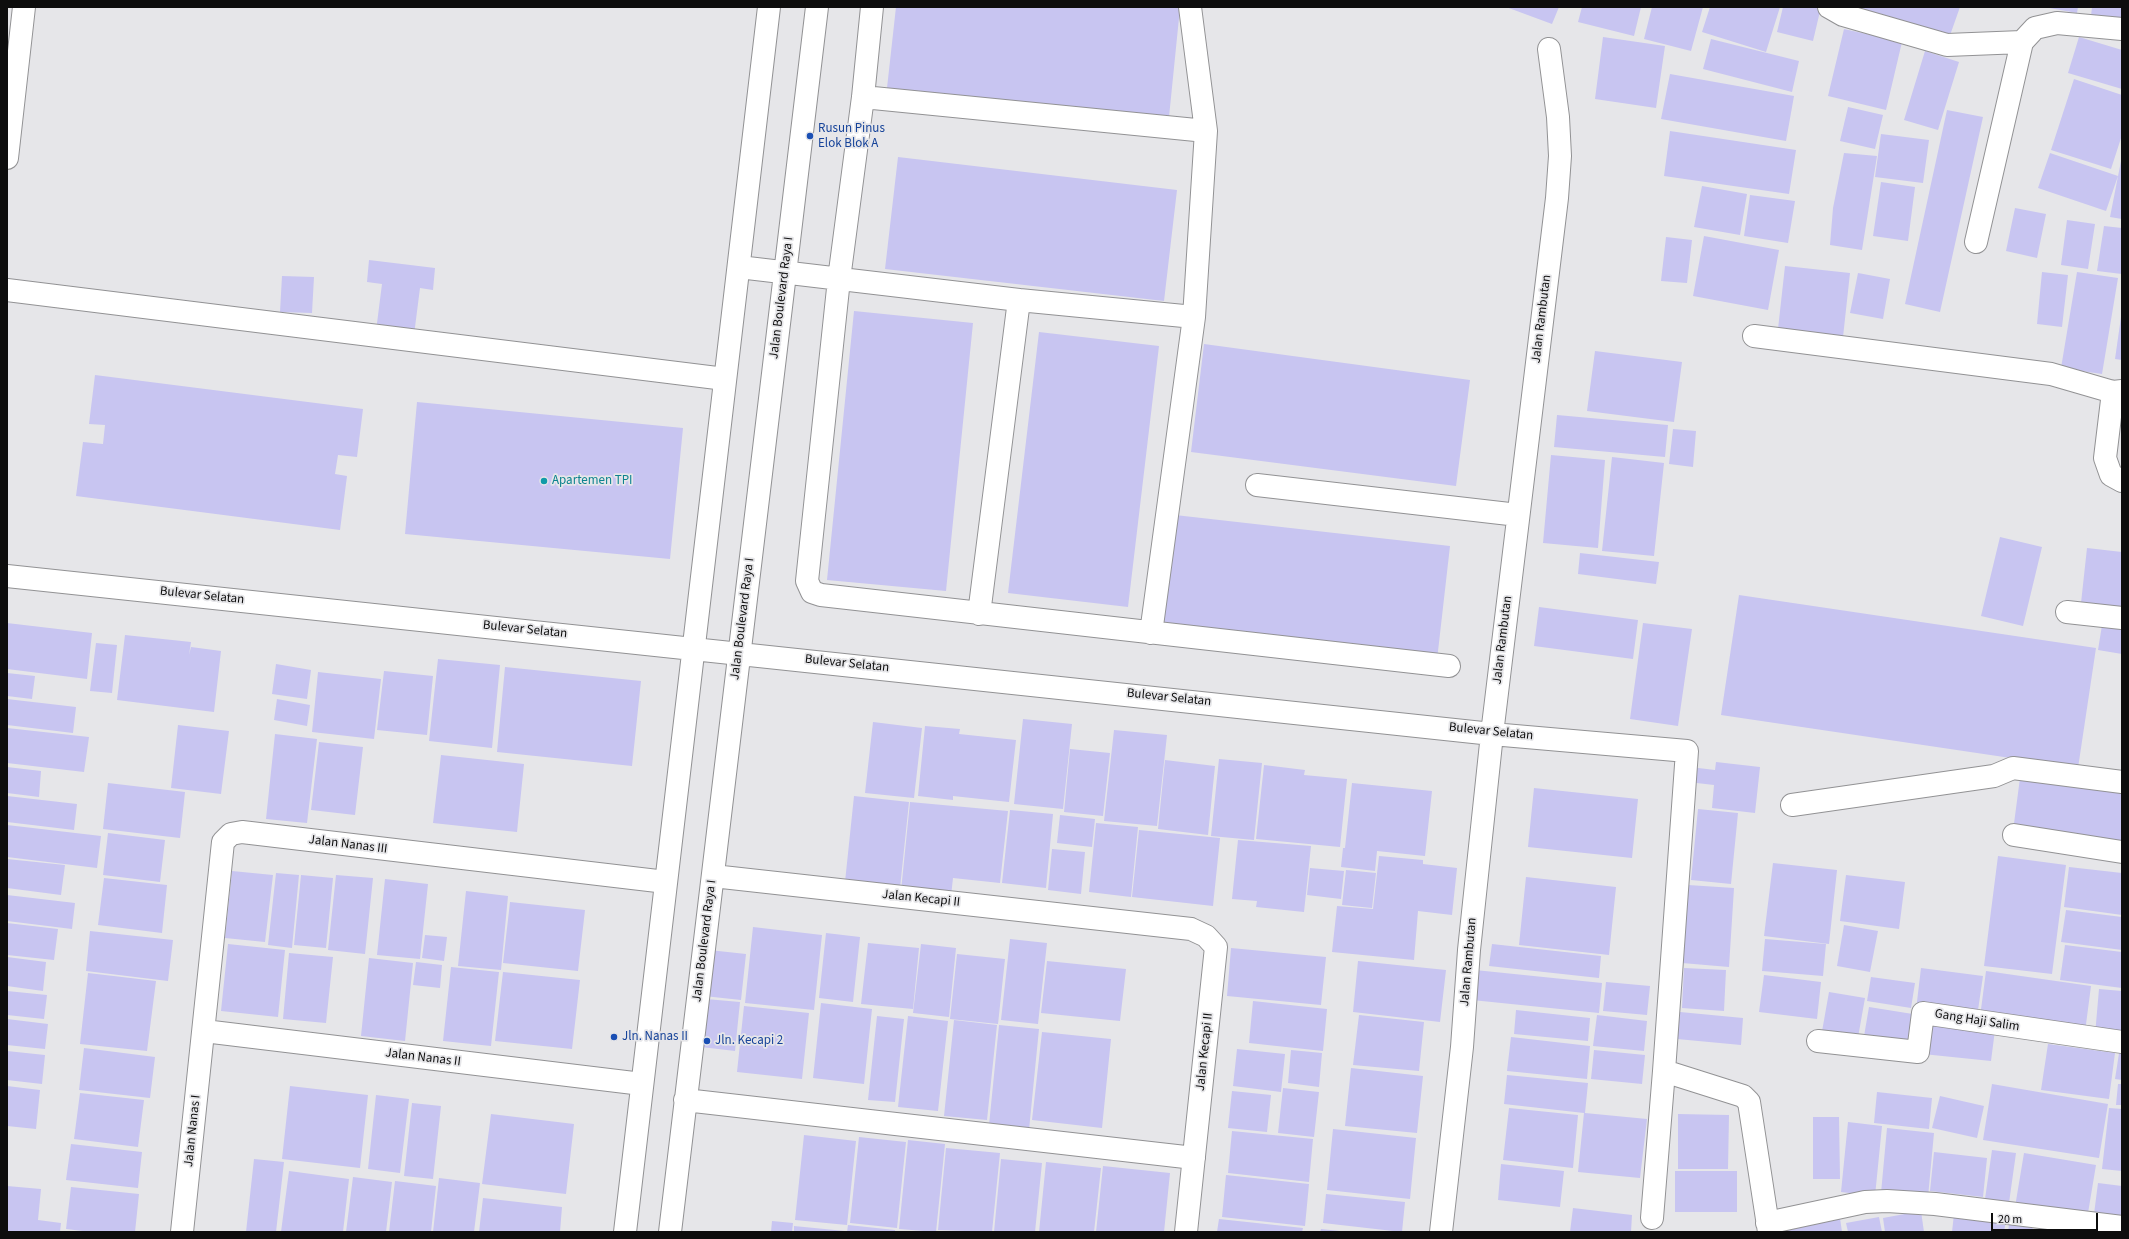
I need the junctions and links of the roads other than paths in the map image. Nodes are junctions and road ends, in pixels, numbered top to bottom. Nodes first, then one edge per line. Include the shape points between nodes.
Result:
1 (24, 7) edge
2 (769, 7) edge
3 (817, 7) edge
4 (872, 7) edge
5 (1190, 7) edge
6 (1830, 7) edge
7 (2122, 29) edge
8 (2022, 42) junction
9 (1549, 49) dead end
10 (863, 97) junction
11 (1206, 131) junction
12 (7, 158) edge
13 (1976, 242) dead end
14 (739, 267) junction
15 (785, 273) junction
16 (839, 278) junction
17 (7, 290) edge
18 (1019, 300) junction
19 (1194, 317) junction
20 (1754, 336) dead end
21 (725, 380) junction
22 (2118, 391) edge
23 (2122, 481) edge
24 (1257, 485) dead end
25 (1518, 515) junction
26 (7, 576) edge
27 (2067, 612) dead end
28 (979, 614) junction
29 (2122, 618) edge
30 (1151, 633) junction
31 (693, 648) junction
32 (739, 653) junction
33 (1448, 666) dead end
34 (1492, 734) junction
35 (2122, 782) edge
36 (1792, 805) dead end
37 (2014, 835) dead end
38 (2122, 852) edge
39 (712, 876) junction
40 (666, 882) junction
41 (204, 1031) junction
42 (1818, 1041) dead end
43 (2122, 1042) edge
44 (1664, 1071) junction
45 (642, 1084) junction
46 (685, 1100) junction
47 (1194, 1158) junction
48 (1652, 1218) dead end
49 (2065, 1226) edge
50 (1768, 1227) edge
51 (2122, 1228) edge
52 (182, 1232) edge
53 (625, 1232) edge
54 (670, 1232) edge
55 (1186, 1232) edge
56 (1441, 1232) edge

1 - 12 street
2 - 14 street
3 - 15 street, Jalan Boulevard Raya I
4 - 10 street
5 - 11 street
6 - 8 street via 1843,15 1947,46
7 - 8 street via 2057,23 2035,28
8 - 13 street
9 - 25 street, Jalan Rambutan via 1560,156
10 - 11 street
10 - 16 street
11 - 19 street
14 - 15 street
14 - 21 street
15 - 16 street
15 - 32 street, Jalan Boulevard Raya I
16 - 18 street
16 - 28 street via 807,581 812,592 821,595
17 - 21 street
18 - 19 street
18 - 28 street
19 - 30 street
20 - 22 street via 2051,374
21 - 31 street
22 - 23 street via 2106,458 2111,475
24 - 25 street
25 - 34 street, Jalan Rambutan
26 - 31 street, Bulevar Selatan
27 - 29 street
28 - 30 street
30 - 33 street
31 - 32 street, Bulevar Selatan
31 - 40 street
32 - 34 street, Bulevar Selatan
32 - 39 street, Jalan Boulevard Raya I
34 - 44 street, Bulevar Selatan via 1687,751
34 - 56 street, Jalan Rambutan via 1469,950 1462,1047
35 - 36 street via 2013,768 1994,776
37 - 38 street
39 - 46 street, Jalan Boulevard Raya I
39 - 47 street, Jalan Kecapi II via 1191,929 1206,936 1216,947
40 - 41 street, Jalan Nanas III via 242,832 231,834 223,842
40 - 45 street
41 - 45 street, Jalan Nanas II
41 - 52 street, Jalan Nanas I
42 - 43 street, Gang Haji Salim via 1918,1052 1923,1013
44 - 48 street
44 - 50 street via 1743,1096 1749,1102
45 - 53 street
46 - 47 street
46 - 54 street, Jalan Boulevard Raya I
47 - 55 street, Jalan Kecapi II
49 - 50 street via 1887,1201 1865,1202
49 - 51 street

